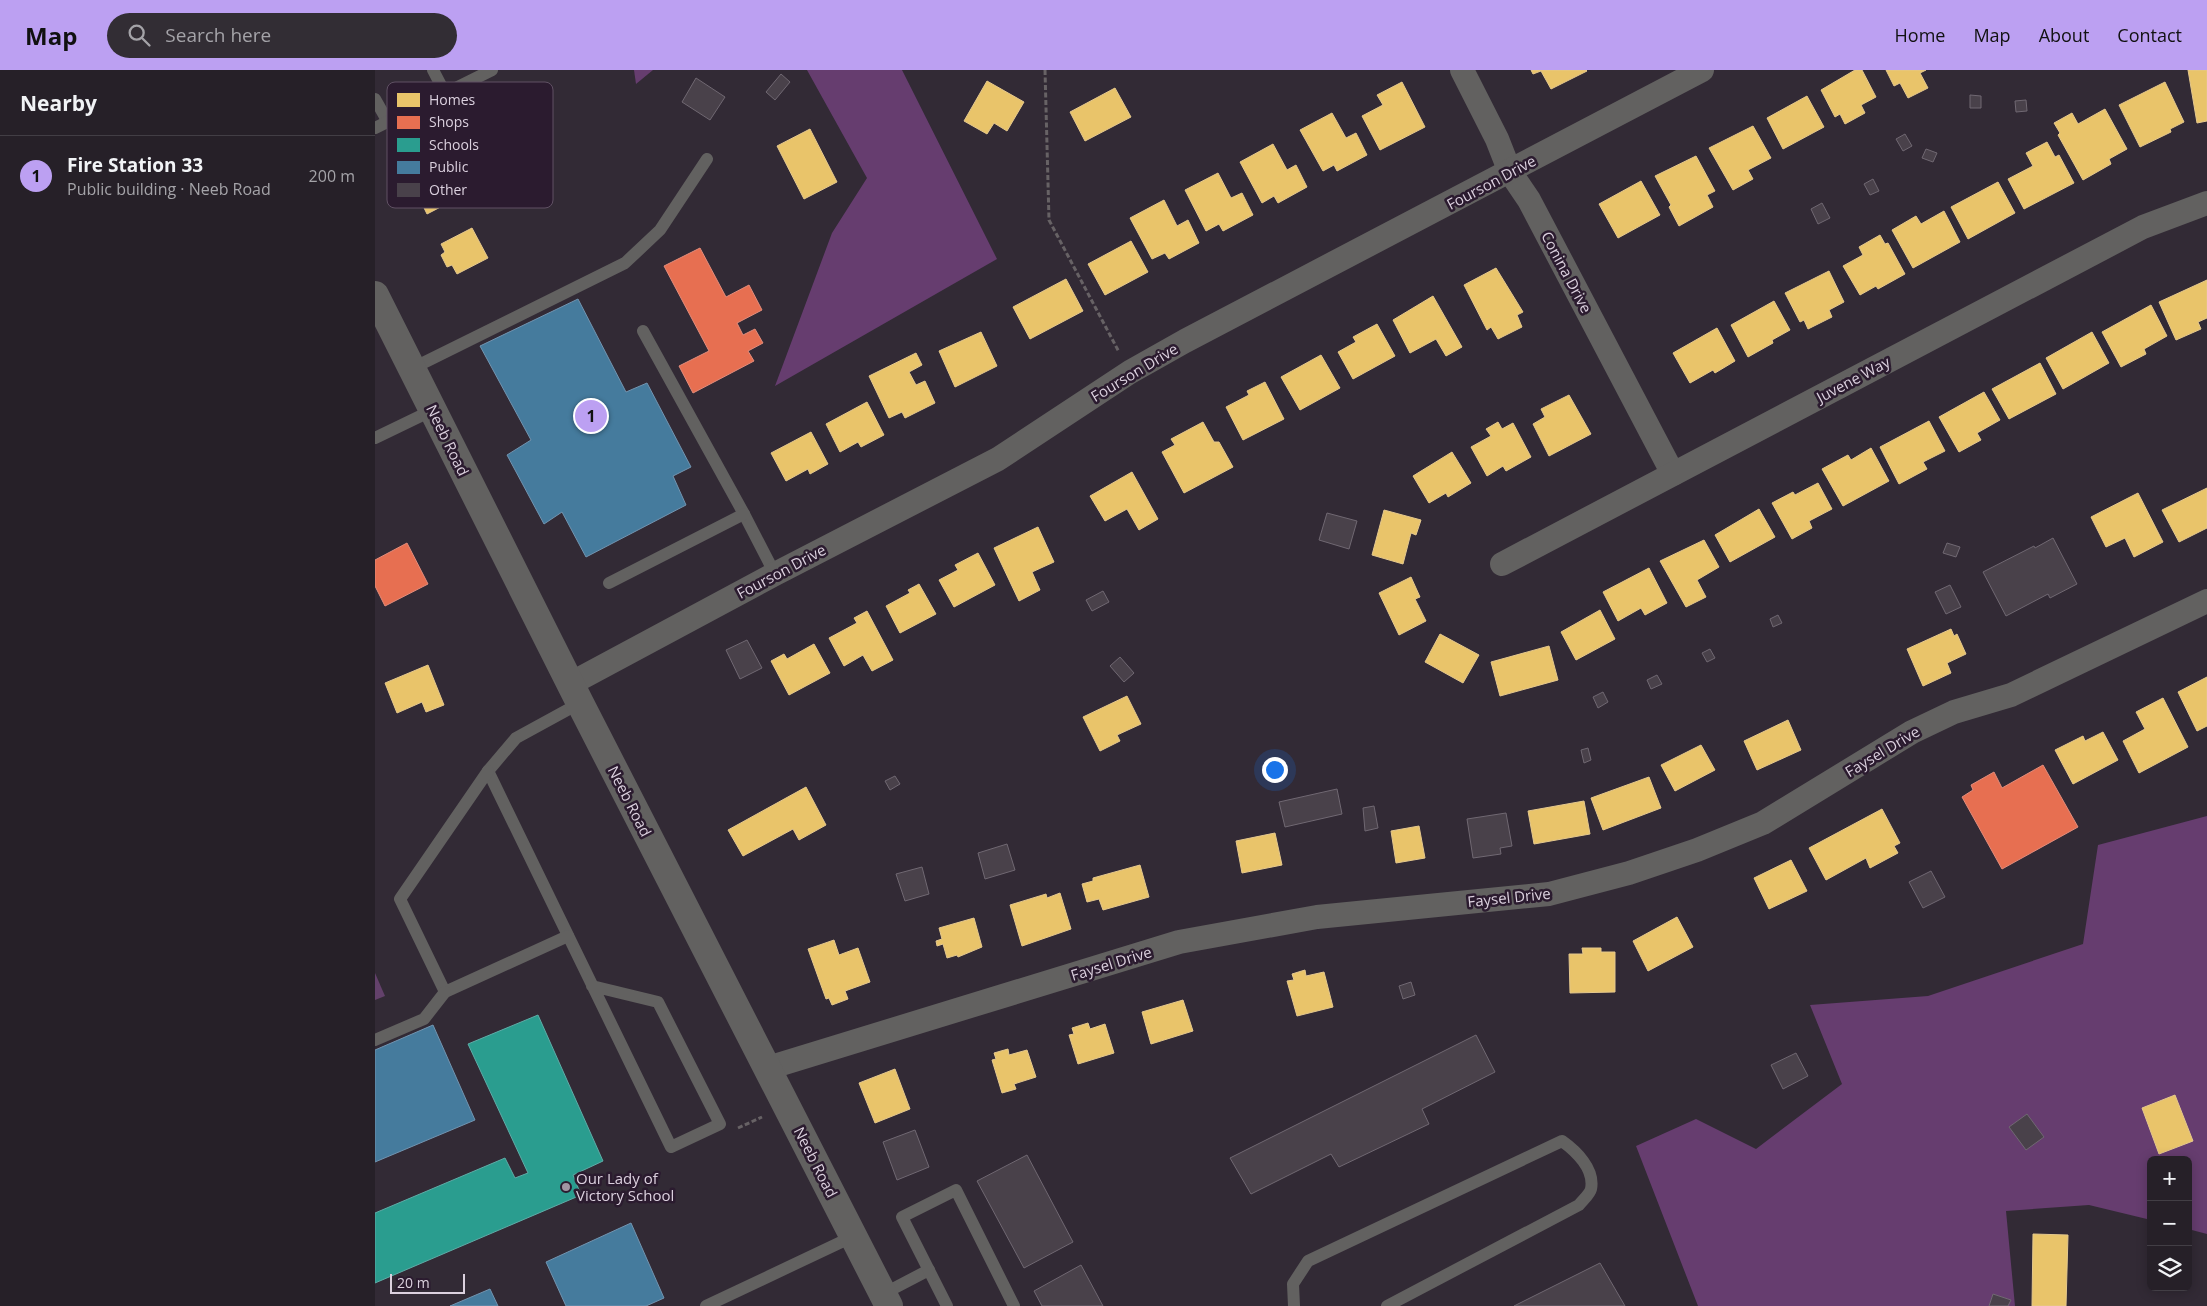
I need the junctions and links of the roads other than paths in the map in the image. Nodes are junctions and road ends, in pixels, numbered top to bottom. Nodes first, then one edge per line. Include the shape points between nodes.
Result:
1 (433, 70) edge
2 (492, 70) edge
3 (1462, 70) edge
4 (1702, 70) edge
5 (439, 82) edge
6 (467, 82) edge
7 (375, 99) edge
8 (387, 120) edge
9 (387, 122) edge
10 (375, 128) edge
11 (707, 159) dead end
12 (1510, 172) junction
13 (2207, 203) edge
14 (375, 295) edge
15 (643, 331) dead end
16 (413, 368) junction
17 (433, 410) junction
18 (375, 438) edge
19 (1673, 474) junction
20 (744, 514) junction
21 (1502, 564) dead end
22 (775, 574) junction
23 (609, 583) dead end
24 (2207, 601) edge
25 (575, 694) junction
26 (488, 772) junction
27 (568, 936) junction
28 (592, 986) junction
29 (445, 992) junction
30 (375, 1040) edge
31 (768, 1068) junction
32 (854, 1236) junction
33 (929, 1270) junction
34 (886, 1300) edge
35 (706, 1306) edge
36 (947, 1306) edge
37 (1014, 1306) edge
38 (1293, 1306) edge
39 (1387, 1306) edge

1 - 5 lane
2 - 6 lane
3 - 12 street, Conina Drive
4 - 12 street, Fourson Drive
7 - 8 lane
9 - 10 lane
11 - 16 lane via 660,230 625,263
12 - 19 street, Conina Drive via 1529,200
12 - 22 street, Fourson Drive via 1185,341 1130,372 998,459
13 - 19 street, Juvene Way via 2143,227
14 - 16 street, Neeb Road
15 - 20 lane
16 - 17 street, Neeb Road
17 - 18 lane
17 - 25 street, Neeb Road
19 - 21 street, Juvene Way
20 - 22 lane
20 - 23 lane
22 - 25 street, Fourson Drive
24 - 31 street, Faysel Drive via 2011,695 1954,712 1912,732 1763,823 1638,870 1549,894 1317,917 1179,942
25 - 26 lane via 516,738
25 - 31 street, Neeb Road
26 - 27 lane
26 - 29 lane via 400,899
27 - 28 lane
27 - 29 lane
28 - 28 lane via 671,1147 719,1124 658,1002
29 - 30 lane via 424,1019
31 - 32 street, Neeb Road
32 - 34 street, Neeb Road
32 - 35 lane
33 - 34 lane
33 - 36 lane
33 - 37 lane via 902,1217 956,1190
38 - 39 lane via 1293,1284 1308,1260 1562,1141 1576,1151 1591,1175 1591,1190 1579,1205

